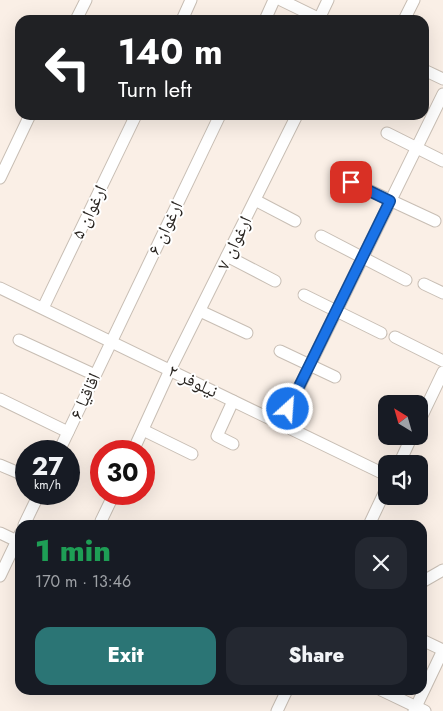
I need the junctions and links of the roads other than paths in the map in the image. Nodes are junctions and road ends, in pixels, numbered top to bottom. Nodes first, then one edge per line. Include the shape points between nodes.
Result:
1 (86, 0) edge
2 (191, 0) edge
3 (274, 0) edge
4 (281, 0) edge
5 (328, 0) edge
6 (414, 0) edge
7 (78, 15) edge
8 (184, 15) edge
9 (267, 15) edge
10 (312, 15) edge
11 (322, 15) edge
12 (406, 15) edge
13 (429, 72) edge
14 (443, 79) edge
15 (443, 94) edge
16 (28, 120) edge
17 (134, 120) edge
18 (218, 120) edge
19 (294, 120) edge
20 (387, 132) dead end
21 (417, 147) junction
22 (443, 161) edge
23 (0, 178) edge
24 (351, 182) dead end
25 (254, 200) junction
26 (390, 201) junction
27 (295, 221) dead end
28 (436, 221) dead end
29 (321, 236) dead end
30 (227, 256) junction
31 (363, 257) junction
32 (406, 280) dead end
33 (275, 281) dead end
34 (424, 284) dead end
35 (1, 292) edge
36 (443, 294) edge
37 (304, 295) dead end
38 (42, 308) junction
39 (200, 310) junction
40 (337, 310) junction
41 (246, 333) dead end
42 (381, 333) dead end
43 (395, 337) dead end
44 (20, 340) dead end
45 (111, 342) junction
46 (280, 351) dead end
47 (443, 361) edge
48 (310, 364) junction
49 (170, 370) junction
50 (443, 372) edge
51 (95, 375) junction
52 (335, 377) dead end
53 (0, 399) edge
54 (233, 401) junction
55 (428, 403) edge
56 (281, 424) junction
57 (143, 430) junction
58 (68, 432) junction
59 (64, 440) edge
60 (138, 440) edge
61 (233, 444) dead end
62 (192, 454) dead end
63 (0, 464) edge
64 (15, 471) edge
65 (378, 471) edge
66 (34, 505) edge
67 (109, 505) edge
68 (378, 505) edge
69 (26, 520) edge
70 (102, 520) edge
71 (371, 520) edge
72 (0, 533) edge
73 (15, 536) edge
74 (15, 545) edge
75 (443, 570) edge
76 (0, 576) edge
77 (427, 579) edge
78 (427, 642) edge
79 (443, 650) edge
80 (427, 688) edge
81 (285, 695) edge
82 (390, 695) edge
83 (424, 695) edge
84 (418, 710) edge
85 (277, 711) edge

1 - 7 street
2 - 8 street
3 - 9 street
4 - 10 street
5 - 11 street
6 - 12 street
13 - 14 street
15 - 21 street
16 - 23 street
17 - 38 street, ارغوان ۵
18 - 45 street, ارغوان ۶
19 - 25 street, ارغوان ۷
20 - 21 street
21 - 22 street
21 - 26 street
24 - 26 street
25 - 27 street
25 - 30 street, ارغوان ۷
26 - 28 street
26 - 31 street
29 - 31 street
30 - 33 street
30 - 39 street, ارغوان ۷
31 - 32 street
31 - 40 street
34 - 36 street
35 - 38 street, نیلوفر ۲
37 - 40 street
38 - 45 street, نیلوفر ۲
39 - 41 street
39 - 49 street, ارغوان ۷
40 - 42 street
40 - 48 street
43 - 47 street
44 - 51 street
45 - 49 street, نیلوفر ۲
45 - 51 street, اقاقیا ۶
46 - 48 street
48 - 52 street
48 - 56 street
49 - 54 street, نیلوفر ۲
49 - 57 street, ارغوان ۷
50 - 55 street
51 - 58 street, اقاقیا ۶
53 - 58 street
54 - 56 street, نیلوفر ۲
54 - 61 street via 216,436
56 - 65 street, نیلوفر ۲
57 - 60 street, ارغوان ۷
57 - 62 street
58 - 59 street, اقاقیا ۶
63 - 64 street
66 - 69 street
67 - 70 street
68 - 71 street
72 - 73 street
74 - 76 street
75 - 77 street
78 - 79 street
79 - 80 street
81 - 85 street
82 - 84 street
83 - 84 street

